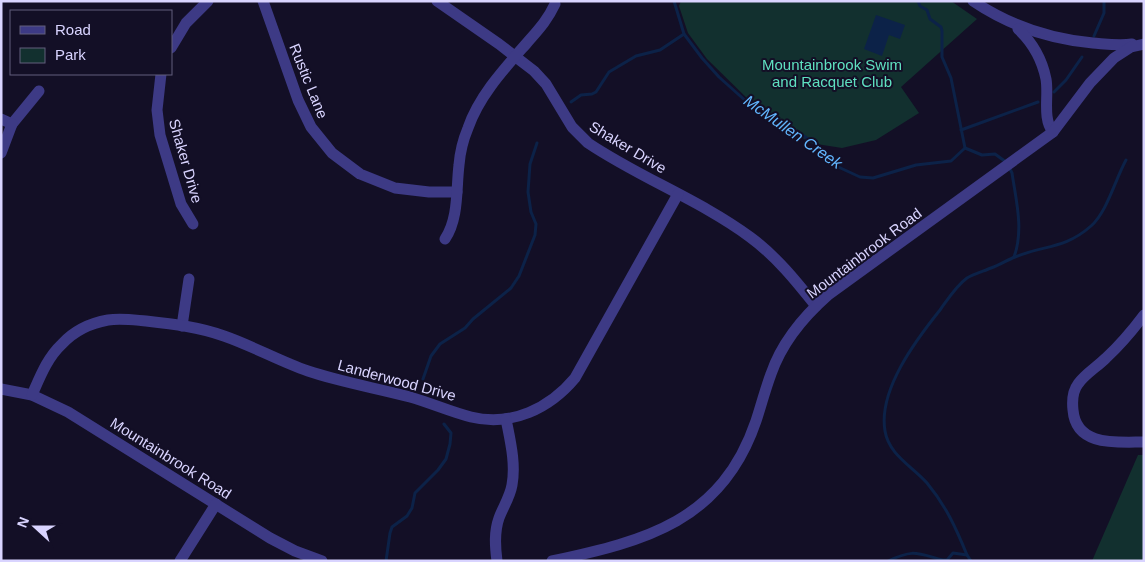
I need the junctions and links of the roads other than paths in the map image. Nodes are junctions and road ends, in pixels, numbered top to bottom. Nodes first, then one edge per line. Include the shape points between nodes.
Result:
1 (208, 1) edge
2 (263, 1) edge
3 (437, 1) edge
4 (973, 1) edge
5 (555, 4) dead end
6 (1006, 21) junction
7 (1144, 43) edge
8 (172, 46) edge
9 (516, 56) junction
10 (161, 75) edge
11 (39, 91) dead end
12 (7, 122) edge
13 (1053, 132) junction
14 (1, 153) edge
15 (457, 192) junction
16 (678, 194) junction
17 (193, 224) dead end
18 (445, 239) dead end
19 (189, 279) dead end
20 (816, 306) junction
21 (1144, 315) edge
22 (182, 326) junction
23 (1, 390) edge
24 (32, 395) junction
25 (506, 419) junction
26 (1144, 442) edge
27 (216, 504) junction
28 (180, 561) edge
29 (322, 561) edge
30 (497, 561) edge
31 (552, 561) edge

1 - 8 street via 186,23
2 - 15 street, Rustic Lane via 306,118 332,153 360,174 395,188
3 - 9 street, Shaker Drive
4 - 6 street
5 - 9 street via 545,24
6 - 7 street via 1061,39 1116,45
6 - 13 street via 1028,38 1042,64 1048,122
7 - 13 street, Mountainbrook Road via 1114,58 1090,83
9 - 15 street via 471,119 462,144
9 - 16 street, Shaker Drive via 546,84 582,138
10 - 17 street, Shaker Drive via 157,110 160,135 181,204
11 - 12 street
12 - 14 street
13 - 20 street, Mountainbrook Road
15 - 18 street via 453,224
16 - 20 street, Shaker Drive via 751,237 787,270
16 - 25 street, Landerwood Drive via 575,378 559,396 538,409
19 - 22 street
20 - 31 street, Mountainbrook Road via 797,326 774,365 742,456 732,473 706,502 662,529
21 - 26 street via 1115,350 1079,383 1072,401 1076,423 1088,435 1108,442
22 - 24 street, Landerwood Drive via 115,319 82,329 52,354
22 - 25 street, Landerwood Drive via 224,336 316,373 471,417
23 - 24 street, Mountainbrook Road
24 - 27 street, Mountainbrook Road via 68,412
25 - 30 street via 513,471 510,492 496,530
27 - 28 street
27 - 29 street, Mountainbrook Road via 270,538

